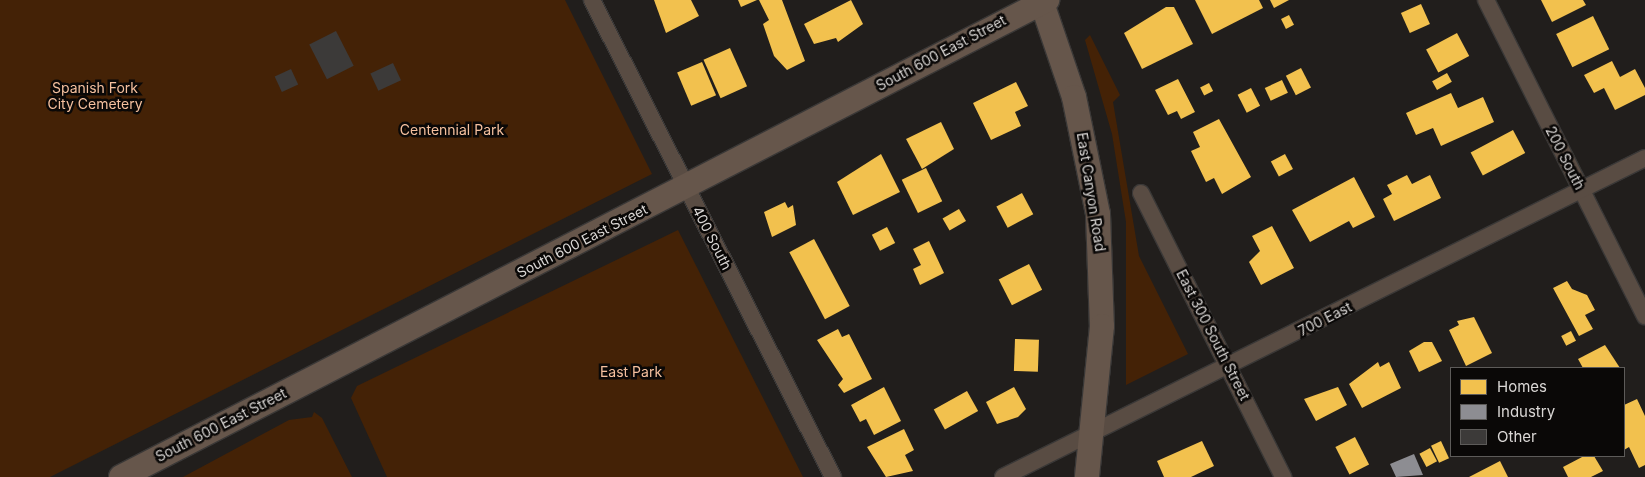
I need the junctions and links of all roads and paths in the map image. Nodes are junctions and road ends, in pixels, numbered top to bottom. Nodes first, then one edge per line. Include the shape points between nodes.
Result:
1 (592, 0) edge
2 (1486, 0) edge
3 (1043, 1) edge
4 (1645, 158) edge
5 (686, 187) junction
6 (1582, 190) junction
7 (1141, 193) dead end
8 (1645, 316) edge
9 (1229, 366) junction
10 (1094, 429) junction
11 (121, 477) edge
12 (832, 477) edge
13 (1003, 477) edge
14 (1087, 477) edge
15 (1283, 477) edge

1 - 5 street, 400 South
2 - 6 street, 200 South
3 - 5 street, South 600 East Street
3 - 10 street, East Canyon Road via 1074,97 1098,214 1102,326
4 - 6 street, 700 East
5 - 11 street, South 600 East Street
5 - 12 street, 400 South
6 - 8 street, 200 South
6 - 9 street, 700 East
7 - 9 street, East 300 South Street
9 - 10 street, 700 East
9 - 15 street, East 300 South Street
10 - 13 street, 700 East
10 - 14 street, East Canyon Road

